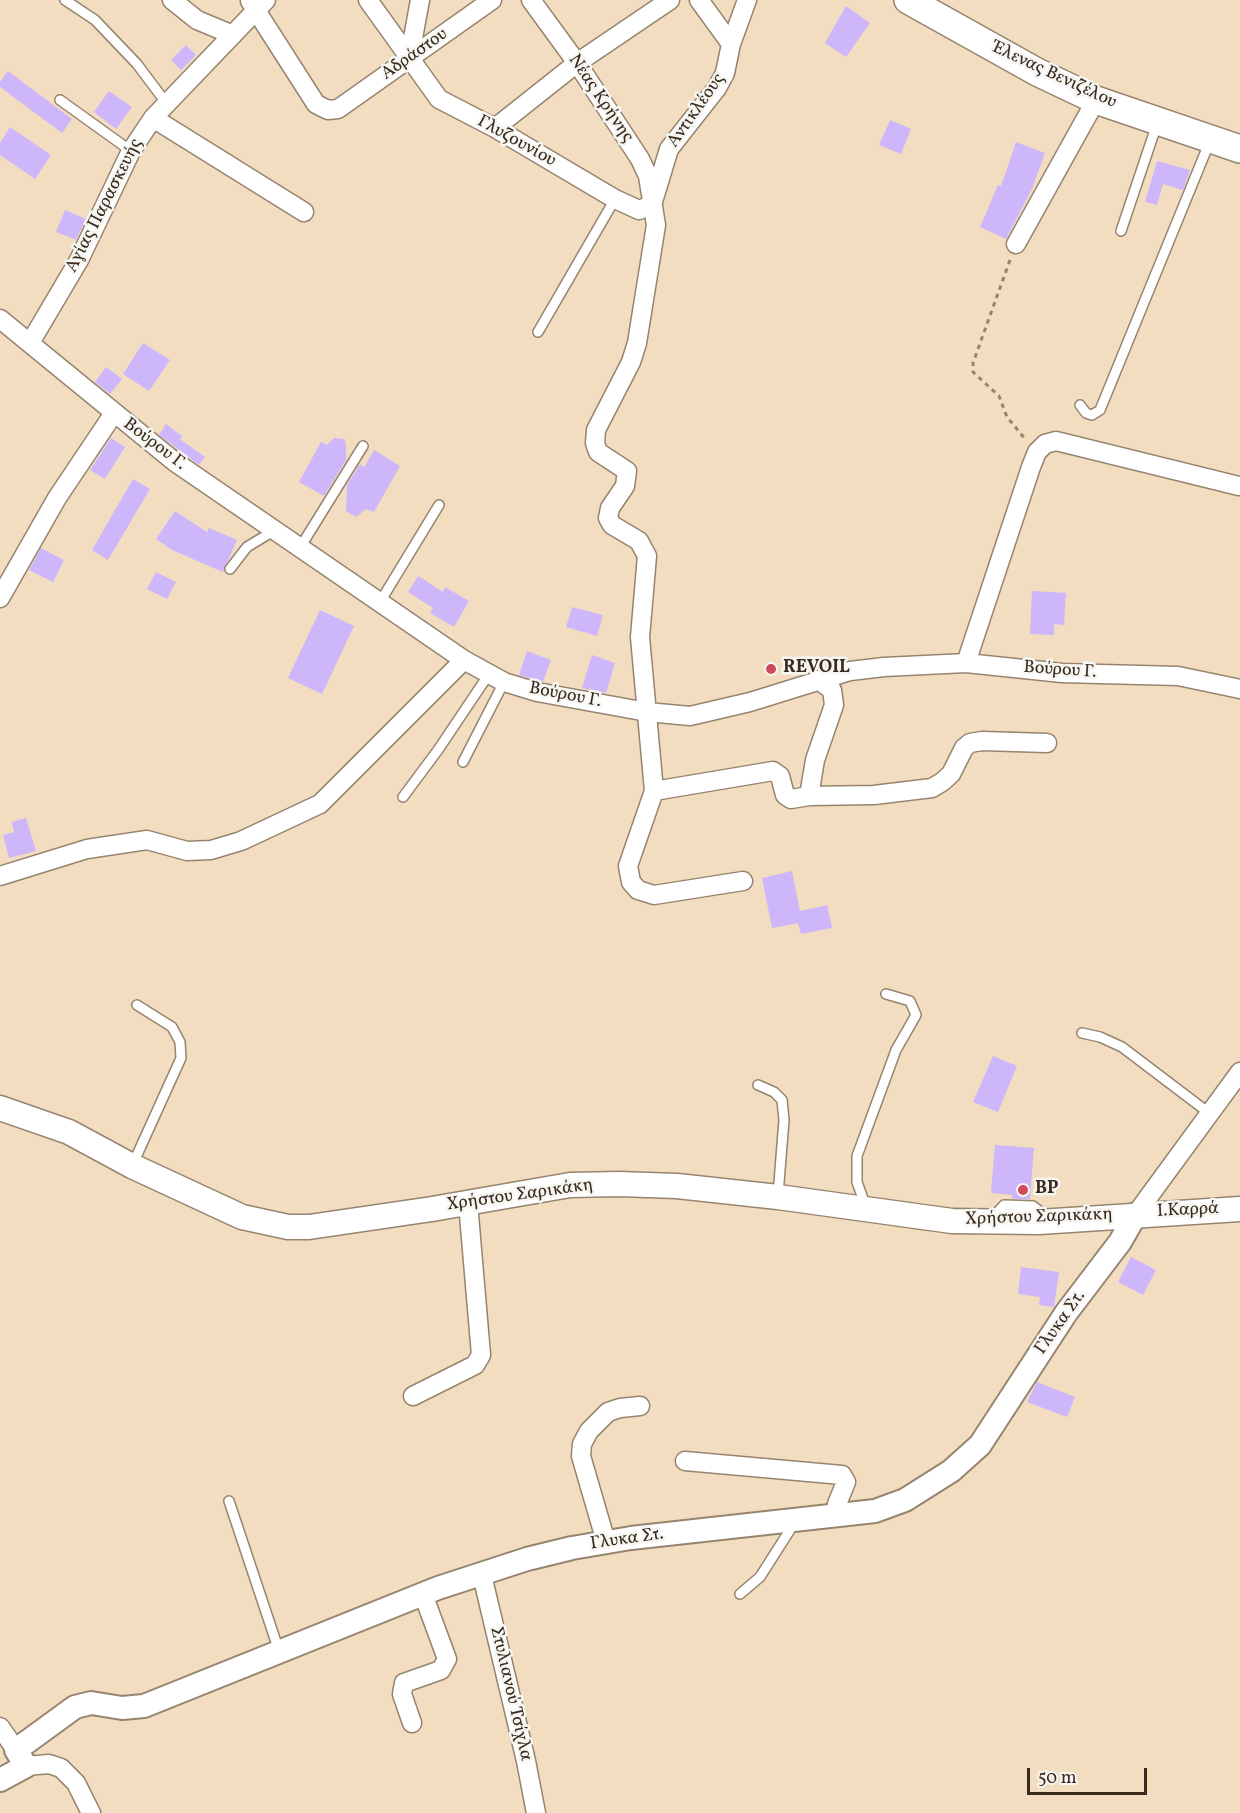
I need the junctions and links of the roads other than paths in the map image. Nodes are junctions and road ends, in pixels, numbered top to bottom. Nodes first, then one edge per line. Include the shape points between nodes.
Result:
1 (66, 0) edge
2 (172, 0) edge
3 (368, 0) edge
4 (420, 0) edge
5 (492, 0) edge
6 (531, 0) edge
7 (670, 0) edge
8 (699, 0) edge
9 (747, 0) edge
10 (908, 0) edge
11 (256, 3) edge
12 (233, 35) junction
13 (731, 44) junction
14 (409, 60) junction
15 (577, 63) junction
16 (1096, 99) junction
17 (60, 100) dead end
18 (167, 104) junction
19 (153, 118) junction
20 (1159, 119) junction
21 (495, 128) junction
22 (1231, 149) edge
23 (130, 151) junction
24 (615, 199) junction
25 (644, 207) junction
26 (304, 212) dead end
27 (1121, 231) dead end
28 (1016, 244) road end
29 (0, 319) edge
30 (538, 332) dead end
31 (30, 343) junction
32 (1080, 405) dead end
33 (114, 414) junction
34 (363, 446) dead end
35 (1239, 486) edge
36 (440, 505) dead end
37 (275, 530) junction
38 (301, 546) junction
39 (230, 569) dead end
40 (0, 598) edge
41 (380, 602) junction
42 (464, 660) junction
43 (966, 663) junction
44 (496, 678) junction
45 (818, 680) junction
46 (1240, 689) edge
47 (646, 712) junction
48 (1047, 743) dead end
49 (463, 762) dead end
50 (654, 791) junction
51 (809, 796) junction
52 (403, 797) dead end
53 (0, 876) edge
54 (743, 881) dead end
55 (886, 994) dead end
56 (137, 1005) dead end
57 (1082, 1032) dead end
58 (1240, 1072) edge
59 (758, 1084) dead end
60 (0, 1108) edge
61 (1209, 1113) junction
62 (132, 1166) junction
63 (778, 1197) junction
64 (468, 1203) junction
65 (867, 1209) junction
66 (1240, 1209) edge
67 (1136, 1214) junction
68 (413, 1396) dead end
69 (640, 1406) dead end
70 (685, 1461) dead end
71 (229, 1501) dead end
72 (836, 1516) junction
73 (795, 1522) junction
74 (606, 1542) junction
75 (482, 1575) junction
76 (423, 1594) junction
77 (740, 1594) dead end
78 (279, 1651) junction
79 (412, 1724) dead end
80 (0, 1727) edge
81 (21, 1758) junction
82 (0, 1780) edge
83 (91, 1813) edge
84 (536, 1813) edge

1 - 18 lane via 95,20 137,64
2 - 12 street via 197,20
3 - 14 street, Γλυζουνίου
4 - 14 street
5 - 14 street, Αδράστου
6 - 15 street, Νέας Κρήνης
7 - 15 street
8 - 13 street
9 - 13 street, Αντικλέους
10 - 16 main road, Έλενας Βενιζέλου via 1037,72
11 - 12 street, Αγίας Παρασκευής
11 - 14 street, Αδράστου via 316,104 328,110 338,109
12 - 18 street, Αγίας Παρασκευής
13 - 25 street, Αντικλέους via 725,73 717,88 669,149
14 - 21 street, Γλυζουνίου via 439,99
15 - 21 street
15 - 25 street, Νέας Κρήνης via 648,176
16 - 20 main road, Έλενας Βενιζέλου
16 - 28 street
17 - 23 lane
18 - 19 street, Αγίας Παρασκευής
19 - 23 street, Αγίας Παρασκευής
19 - 26 street
20 - 22 main road, Έλενας Βενιζέλου
20 - 27 lane
21 - 24 street, Γλυζουνίου
22 - 32 lane via 1100,410 1092,415
23 - 31 street, Αγίας Παρασκευής via 79,260
24 - 25 street, Γλυζουνίου
24 - 30 lane
25 - 47 street, Νέας Κρήνης via 656,225 637,343 596,430 595,443 598,452 627,471 625,486 608,518 612,525 639,541 647,556 640,637
29 - 31 street, Βούρου Γ.
31 - 33 street, Βούρου Γ.
33 - 37 street, Βούρου Γ. via 175,462
33 - 40 street via 57,498
34 - 38 lane
35 - 43 street via 1056,441 1045,444 1037,452
36 - 41 lane
37 - 38 street, Βούρου Γ.
37 - 39 lane via 247,547
38 - 41 street, Βούρου Γ.
41 - 42 street, Βούρου Γ.
42 - 44 street, Βούρου Γ.
42 - 53 street via 320,804 241,841 211,850 187,851 147,840 87,849
43 - 45 street, Βούρου Γ. via 884,667
43 - 46 street, Βούρου Γ. via 1062,673 1178,676
44 - 47 street, Βούρου Γ. via 537,692
44 - 49 lane
44 - 52 lane
45 - 47 street, Βούρου Γ. via 704,714 674,716
45 - 51 street via 832,690 834,705 815,760
47 - 50 street
48 - 51 street via 970,743 951,774 932,788 874,795
50 - 51 street via 773,771 780,776 788,798
50 - 54 street via 628,866 631,882 638,890 654,895
55 - 65 lane via 910,1001 916,1015 896,1050 857,1156 857,1182
56 - 62 lane via 172,1027 180,1042 181,1058
57 - 61 lane via 1122,1047
58 - 61 street
59 - 63 lane via 782,1100
60 - 62 main road, Χρήστου Σαρικάκη via 69,1132
61 - 67 street
62 - 64 main road, Χρήστου Σαρικάκη via 243,1217 288,1227
63 - 64 main road, Χρήστου Σαρικάκη via 619,1184 570,1185
63 - 65 main road, Χρήστου Σαρικάκη
64 - 68 street via 481,1355 475,1365
65 - 67 main road, Χρήστου Σαρικάκη via 952,1221 1051,1221
66 - 67 main road, Ι.Καρρά
67 - 72 street, Γλυκα Στ. via 973,1453 932,1485 905,1500 876,1511
69 - 74 street via 608,1412 582,1444 581,1456
70 - 72 street via 842,1475 846,1482
71 - 78 lane
72 - 73 street, Γλυκα Στ.
73 - 74 street, Γλυκα Στ.
73 - 77 lane via 760,1577
74 - 75 street, Γλυκα Στ. via 527,1559
75 - 76 street, Γλυκα Στ.
75 - 84 street, Στυλιανού Τσίχλα
76 - 78 street, Γλυκα Στ.
76 - 79 street via 447,1659 441,1670 404,1683 402,1694
78 - 81 street, Γλυκα Στ. via 144,1706 122,1708 91,1703 75,1707
80 - 81 street
81 - 82 street, Γλυκα Στ.
81 - 83 street via 61,1768 76,1783

